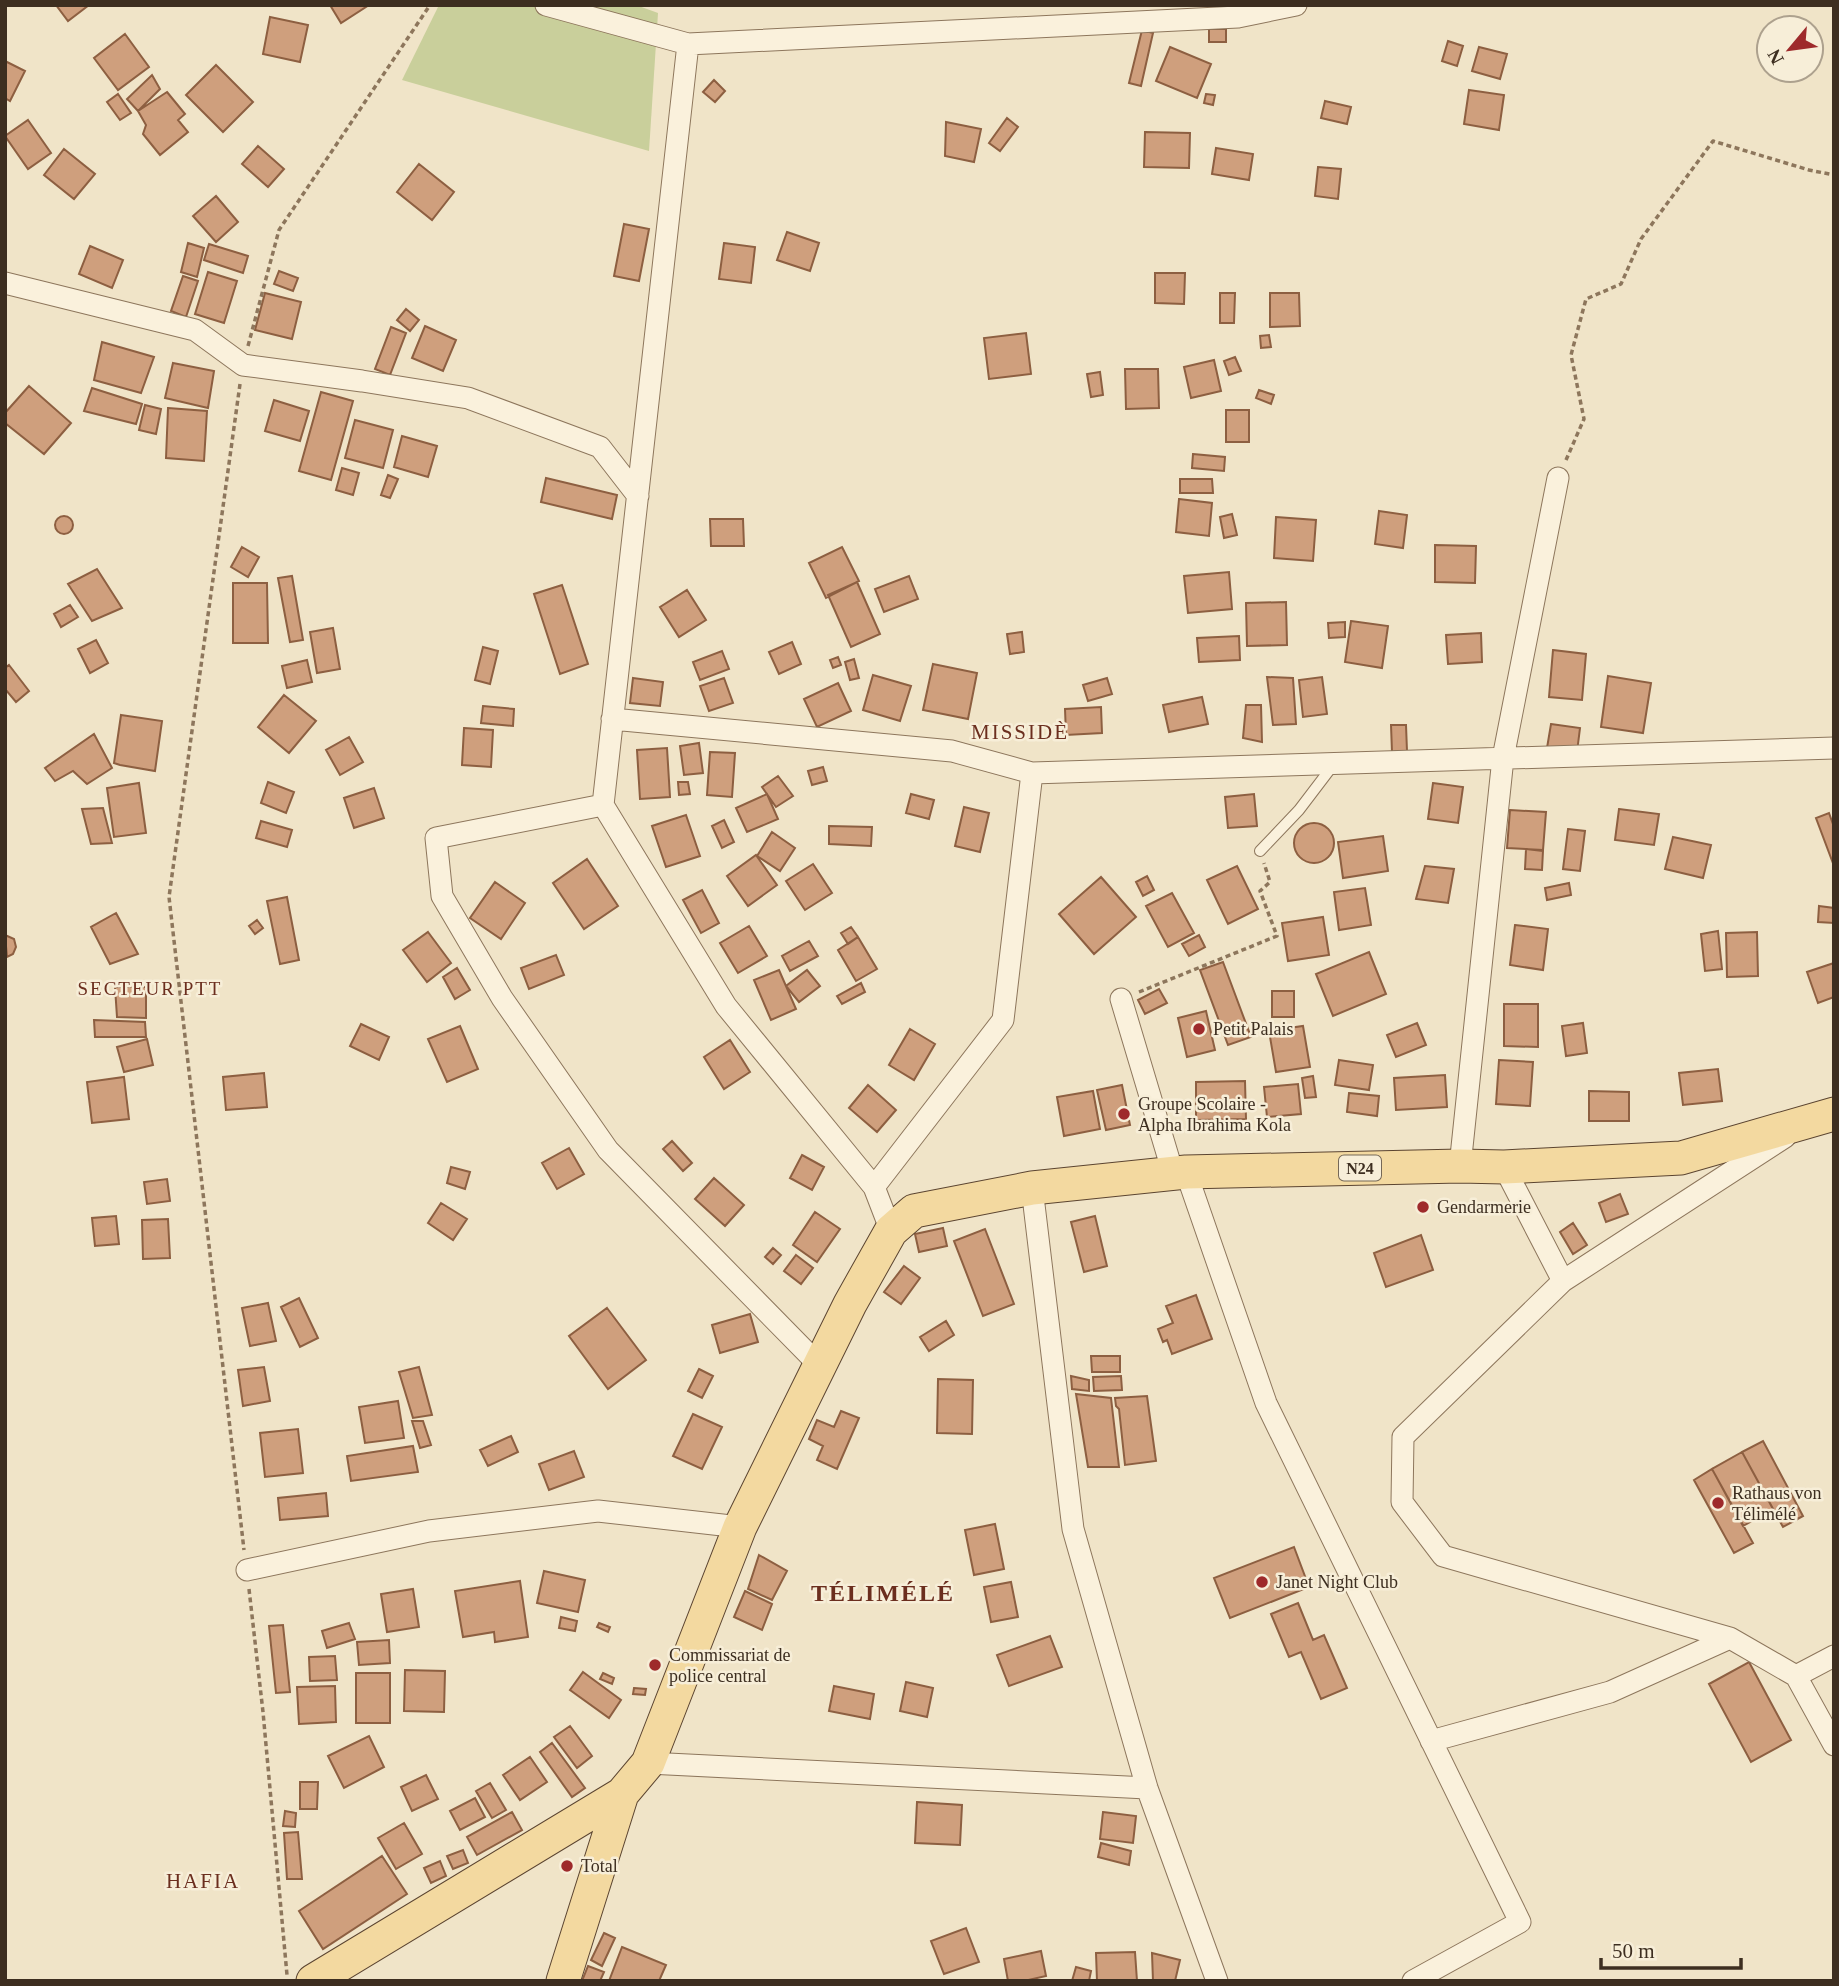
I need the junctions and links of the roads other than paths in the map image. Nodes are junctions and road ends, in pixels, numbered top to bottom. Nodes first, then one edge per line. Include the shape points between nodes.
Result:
1 (546, 5) edge
2 (1296, 5) edge
3 (688, 44) junction
4 (5, 283) edge
5 (1558, 478) road end
6 (638, 496) junction
7 (612, 719) junction
8 (1834, 748) edge
9 (1503, 758) junction
10 (1334, 764) junction
11 (1032, 773) junction
12 (603, 805) junction
13 (1261, 851) road end
14 (1121, 999) road end
15 (1826, 1120) edge
16 (1460, 1166) junction
17 (1504, 1167) junction
18 (1180, 1173) junction
19 (874, 1187) junction
20 (1032, 1188) junction
21 (891, 1231) junction
22 (1563, 1281) junction
23 (820, 1366) junction
24 (740, 1527) junction
25 (247, 1570) road end
26 (1730, 1638) junction
27 (1834, 1656) edge
28 (1796, 1676) junction
29 (1432, 1741) junction
30 (1834, 1745) edge
31 (648, 1763) junction
32 (1147, 1788) junction
33 (622, 1794) junction
34 (313, 1981) edge
35 (564, 1981) edge
36 (1217, 1981) edge
37 (1413, 1981) edge

1 - 3 street
2 - 3 street via 1238,17
3 - 6 street
4 - 6 street via 195,330 243,365 468,398 600,447
5 - 9 street
6 - 7 street
7 - 11 street via 952,751
7 - 12 street
8 - 9 street
9 - 10 street
9 - 16 street
10 - 11 street
10 - 13 lane via 1300,810
11 - 19 street via 1003,1020
12 - 19 street via 726,1006
12 - 23 street via 436,838 442,896 502,998 608,1150
14 - 18 street
15 - 17 main road, N24 via 1682,1158
15 - 22 street
16 - 17 main road, N24
16 - 18 main road, N24
17 - 22 street
18 - 20 main road, N24
18 - 29 street via 1266,1403
19 - 21 street
20 - 21 main road, N24 via 914,1211
20 - 32 street via 1073,1529
21 - 23 main road, N24
22 - 26 street via 1403,1437 1402,1502 1443,1556
23 - 24 main road, N24
24 - 25 street via 598,1511 429,1531
24 - 31 main road, N24
26 - 28 street
26 - 29 street via 1610,1692
27 - 28 street
28 - 30 street
29 - 37 street via 1520,1922
31 - 32 street
31 - 33 main road, N24
32 - 36 street
33 - 34 main road, N24
33 - 35 main road

